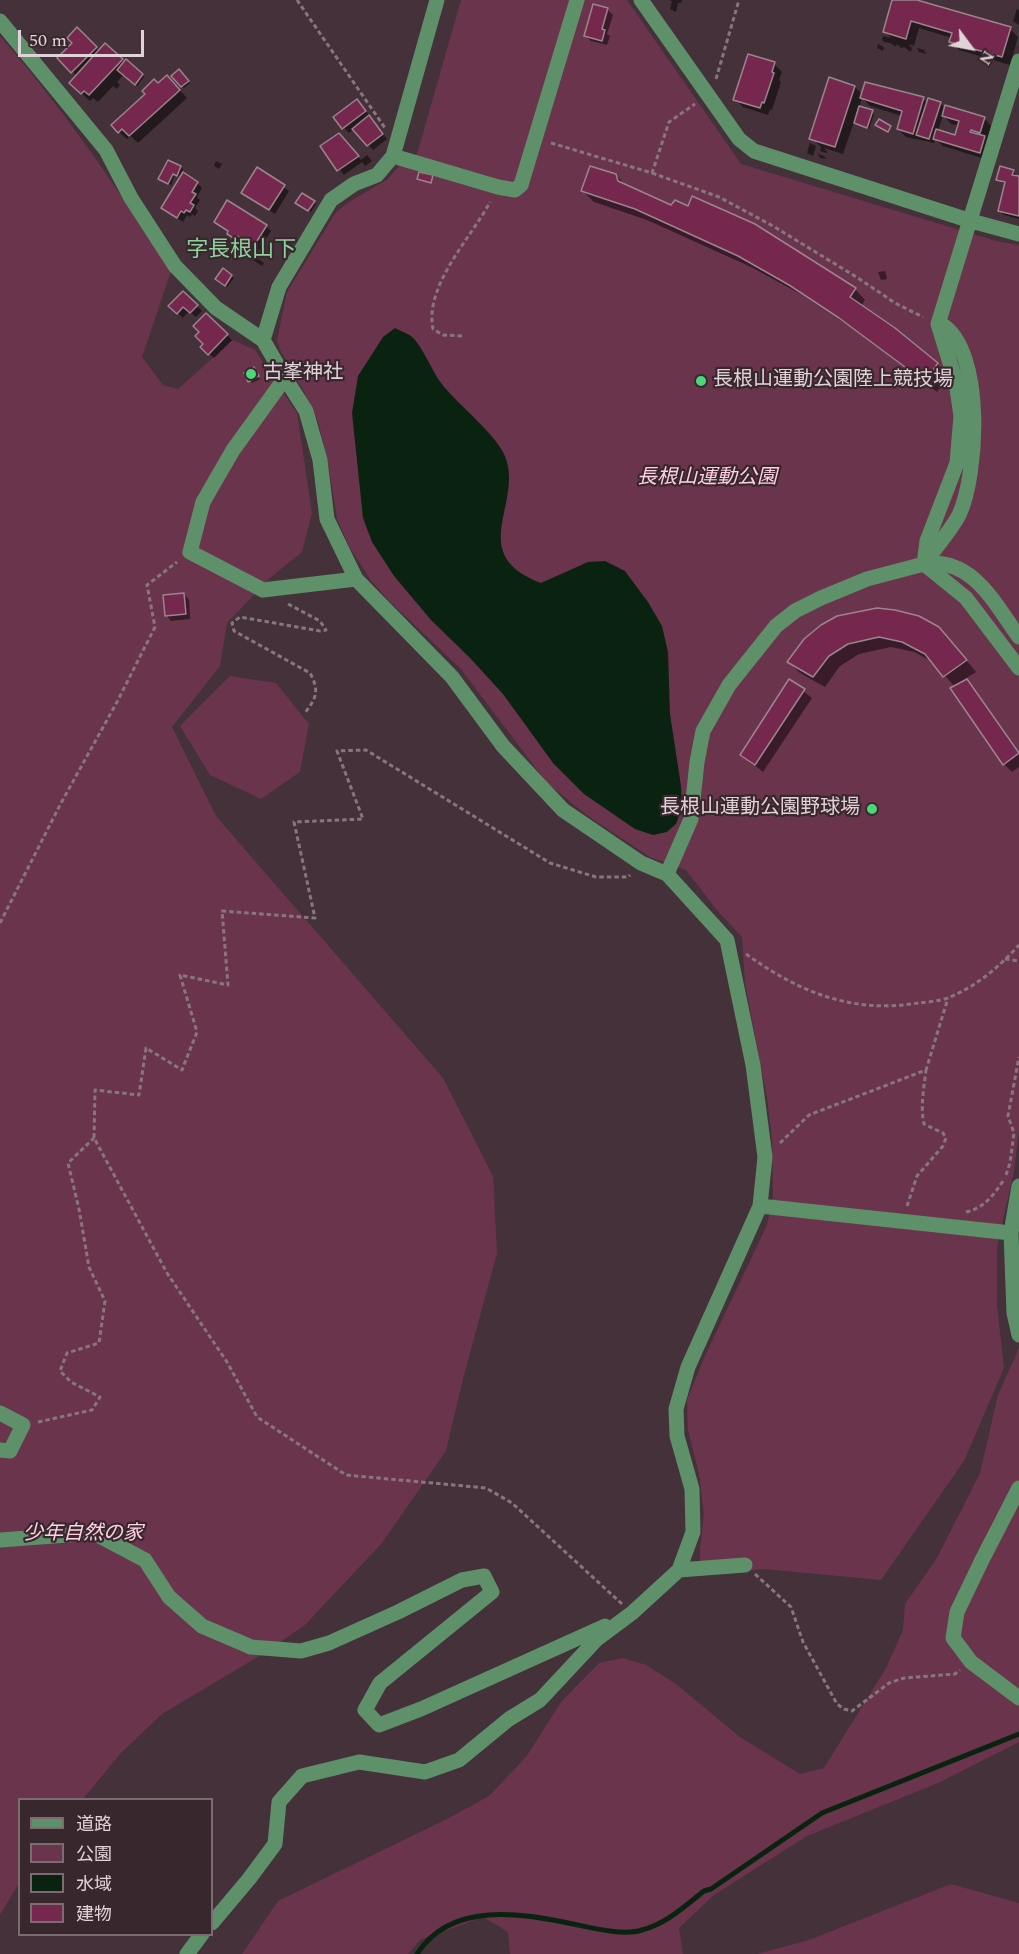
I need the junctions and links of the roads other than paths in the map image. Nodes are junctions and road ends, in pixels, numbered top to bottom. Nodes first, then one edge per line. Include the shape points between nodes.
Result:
1 (437, 0) edge
2 (577, 0) edge
3 (641, 0) edge
4 (0, 21) edge
5 (1019, 61) edge
6 (394, 150) junction
7 (971, 221) junction
8 (1019, 234) edge
9 (263, 340) junction
10 (285, 378) junction
11 (924, 564) junction
12 (356, 579) junction
13 (1019, 637) edge
14 (1019, 668) edge
15 (667, 874) junction
16 (1019, 1186) edge
17 (759, 1206) junction
18 (1011, 1233) junction
19 (1019, 1335) edge
20 (0, 1413) edge
21 (0, 1450) edge
22 (1019, 1488) edge
23 (0, 1540) edge
24 (745, 1565) road end
25 (679, 1570) junction
26 (632, 1613) junction
27 (1019, 1698) edge
28 (213, 1922) edge
29 (201, 1936) edge
30 (187, 1954) edge

1 - 6 street
2 - 6 street via 521,185 515,190
3 - 7 street via 739,139 753,151
4 - 9 street via 106,150 131,198 175,266 216,308
5 - 7 street
6 - 9 street via 377,175 354,184 331,200 279,287
7 - 8 street
7 - 11 street via 938,324 952,334 965,357 974,422 973,461 958,516
9 - 10 street
10 - 12 street via 306,411 320,460 327,519
10 - 12 street via 202,502 190,552 263,590
11 - 13 street via 948,564 968,573
11 - 14 street via 966,598
11 - 15 street via 867,579 820,598 795,611 771,632 729,685 703,731 691,819
12 - 15 street via 452,677 503,746 563,810 641,863
15 - 17 street via 727,940 753,1065 765,1157
16 - 18 street
17 - 18 street
17 - 25 street via 687,1367 675,1409 676,1436 692,1490 693,1532
18 - 19 street via 1014,1313
20 - 21 street via 23,1425 10,1451
22 - 27 street via 957,1612 953,1638 971,1662
23 - 26 street via 94,1533 145,1560 169,1597 202,1626 250,1647 301,1651 329,1643 462,1580 484,1576 492,1592 380,1683 365,1710 379,1725
24 - 25 street
25 - 26 street
26 - 28 street via 597,1639 540,1700 509,1719 459,1760 424,1772 359,1762 302,1776 279,1802 275,1844
29 - 30 street

